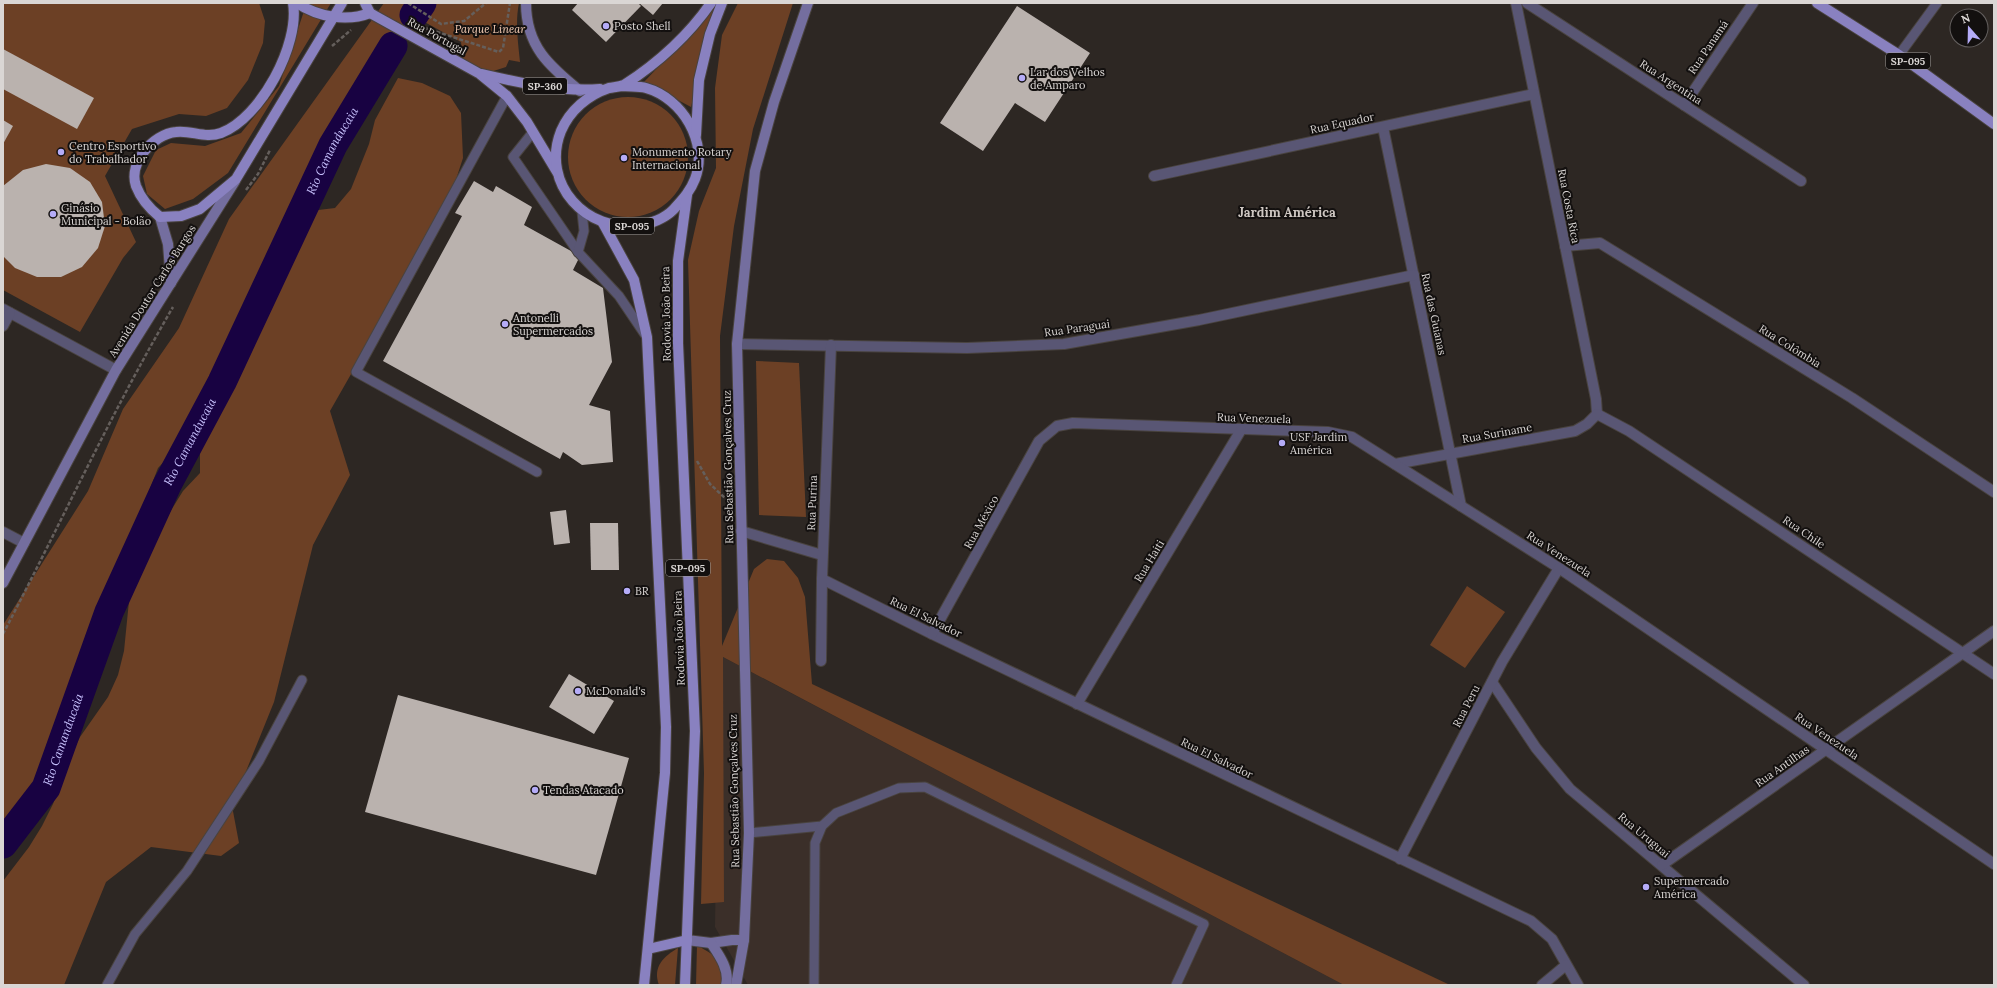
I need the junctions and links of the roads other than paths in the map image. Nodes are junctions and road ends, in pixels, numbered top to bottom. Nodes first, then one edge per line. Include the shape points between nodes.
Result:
1 (294, 3) edge
2 (297, 3) edge
3 (342, 3) edge
4 (365, 3) edge
5 (526, 3) edge
6 (711, 3) edge
7 (722, 3) edge
8 (808, 3) edge
9 (1516, 3) edge
10 (1527, 3) edge
11 (1753, 3) edge
12 (1817, 3) edge
13 (1937, 3) edge
14 (373, 14) junction
15 (333, 18) junction
16 (1899, 55) junction
17 (480, 74) junction
18 (622, 86) junction
19 (610, 88) junction
20 (580, 91) junction
21 (1534, 94) junction
22 (507, 96) junction
23 (1684, 105) junction
24 (1994, 124) edge
25 (1383, 126) junction
26 (533, 132) junction
27 (696, 137) junction
28 (559, 175) junction
29 (1154, 176) dead end
30 (236, 179) junction
31 (1801, 181) dead end
32 (687, 195) junction
33 (582, 212) junction
34 (160, 218) junction
35 (603, 223) junction
36 (1565, 246) junction
37 (578, 252) junction
38 (1414, 274) junction
39 (171, 283) junction
40 (6, 311) edge
41 (3, 326) edge
42 (647, 337) junction
43 (737, 344) junction
44 (831, 345) junction
45 (116, 370) junction
46 (1597, 414) junction
47 (1057, 426) joint
48 (1241, 430) junction
49 (1450, 454) junction
50 (1395, 464) junction
51 (537, 472) dead end
52 (1994, 492) edge
53 (1461, 506) junction
54 (741, 531) junction
55 (3, 532) edge
56 (24, 543) junction
57 (822, 555) junction
58 (1559, 568) junction
59 (822, 579) junction
60 (3, 583) edge
61 (1994, 631) edge
62 (932, 634) junction
63 (1964, 653) junction
64 (821, 661) dead end
65 (1994, 674) edge
66 (302, 680) dead end
67 (1492, 682) junction
68 (1077, 704) junction
69 (1827, 750) junction
70 (822, 826) junction
71 (749, 833) junction
72 (1400, 859) junction
73 (1994, 864) edge
74 (1662, 865) junction
75 (687, 940) junction
76 (744, 940) junction
77 (711, 943) junction
78 (648, 949) junction
79 (1566, 964) junction
80 (107, 985) edge
81 (644, 985) edge
82 (685, 985) edge
83 (726, 985) edge
84 (736, 985) edge
85 (814, 985) edge
86 (1176, 985) edge
87 (1542, 985) edge
88 (1578, 985) edge
89 (1804, 985) edge

1 - 34 main road via 295,23 290,44 259,104 236,125 220,134 205,136 176,132 151,144 142,156 135,171 136,185 145,202
2 - 15 main road
3 - 15 main road, Avenida Doutor Carlos Burgos
4 - 14 main road
5 - 20 street via 531,36 543,58
6 - 18 main road, SP-095 via 696,24 671,50
7 - 27 main road, SP-095 via 710,34 699,80
8 - 43 street, Rua Sebastião Gonçalves Cruz via 774,102 755,171
9 - 21 street, Rua Costa Rica
10 - 23 street, Rua Argentina
11 - 23 street, Rua Panamá
12 - 16 main road, SP-095
13 - 16 lane
14 - 15 main road
14 - 17 main road, Rua Portugal / SP-360
15 - 30 main road, Avenida Doutor Carlos Burgos
16 - 24 main road, SP-095
17 - 20 main road, Rua Portugal / SP-360
17 - 22 main road, Rua Portugal / SP-360
18 - 19 main road, SP-095
18 - 27 main road, SP-095 via 646,88 668,98 685,115
19 - 20 main road, Rua Portugal / SP-360
19 - 28 main road, SP-095 via 589,97 565,124 556,153
21 - 25 street, Rua Equador
21 - 36 street, Rua Costa Rica
22 - 26 main road, Rua Portugal / SP-360
22 - 51 lane via 356,372
23 - 31 street, Rua Argentina
25 - 29 street, Rua Equador
25 - 38 street, Rua das Guianas
26 - 28 main road, Rua Portugal / SP-360
26 - 37 lane via 513,157
27 - 32 main road, SP-095 via 698,157 695,177
28 - 33 main road, SP-095 via 567,195
30 - 34 main road via 200,209 181,216
30 - 39 street, Avenida Doutor Carlos Burgos
32 - 35 main road, SP-095 via 671,213 650,224 626,228
32 - 75 main road, Rodovia João Beira / SP-095 via 678,261 678,336 695,731
33 - 35 main road, SP-095
33 - 37 lane via 584,231
34 - 39 street via 168,244
35 - 42 main road, Rodovia João Beira / SP-095 via 634,280
36 - 46 street, Rua Costa Rica
36 - 52 street, Rua Colômbia via 1600,243 1852,398
37 - 42 lane via 619,296
38 - 44 street, Rua Paraguai via 1199,320 1064,344 967,348
38 - 49 street, Rua das Guianas
39 - 45 street, Avenida Doutor Carlos Burgos
40 - 41 street
40 - 45 street
42 - 78 main road, Rodovia João Beira / SP-095 via 666,727 665,773
43 - 44 street, Rua Paraguai
43 - 54 street, Rua Sebastião Gonçalves Cruz
44 - 57 street, Rua Purina
45 - 56 street, Avenida Doutor Carlos Burgos
46 - 49 street, Rua Suriname via 1575,431
46 - 63 street, Rua Chile via 1629,431
47 - 48 street, Rua Venezuela via 1073,423
47 - 62 street, Rua México via 1040,441
48 - 50 street, Rua Venezuela via 1328,432 1352,437
48 - 68 street, Rua Haiti
49 - 50 street, Rua Suriname
49 - 53 street, Rua das Guianas
50 - 53 street, Rua Venezuela
53 - 58 street, Rua Venezuela
54 - 57 street
54 - 71 street, Rua Sebastião Gonçalves Cruz
55 - 56 street
56 - 60 street, Avenida Doutor Carlos Burgos
57 - 59 street, Rua Purina
58 - 67 street, Rua Peru
58 - 69 street, Rua Venezuela
59 - 62 street, Rua El Salvador
59 - 64 street, Rua Purina
61 - 63 street, Rua Antilhas
62 - 68 street, Rua El Salvador
63 - 65 street, Rua Chile
63 - 69 street, Rua Antilhas
66 - 80 lane via 259,761 187,871 135,934
67 - 72 street, Rua Peru
67 - 74 street, Rua Uruguai via 1536,748 1570,789
68 - 72 street, Rua El Salvador
69 - 73 street, Rua Venezuela
69 - 74 street, Rua Antilhas
70 - 71 lane
70 - 85 lane via 815,843
70 - 86 lane via 836,813 899,788 925,787 1204,924
71 - 76 street, Rua Sebastião Gonçalves Cruz
72 - 79 street, Rua El Salvador via 1531,921 1552,939
74 - 89 street, Rua Uruguai
75 - 77 street
75 - 78 main road
75 - 82 main road, Rodovia João Beira / SP-095
76 - 77 street
76 - 84 street, Rua Sebastião Gonçalves Cruz
77 - 83 street via 721,957 728,978
78 - 81 main road, Rodovia João Beira / SP-095
79 - 87 street
79 - 88 street, Rua El Salvador

